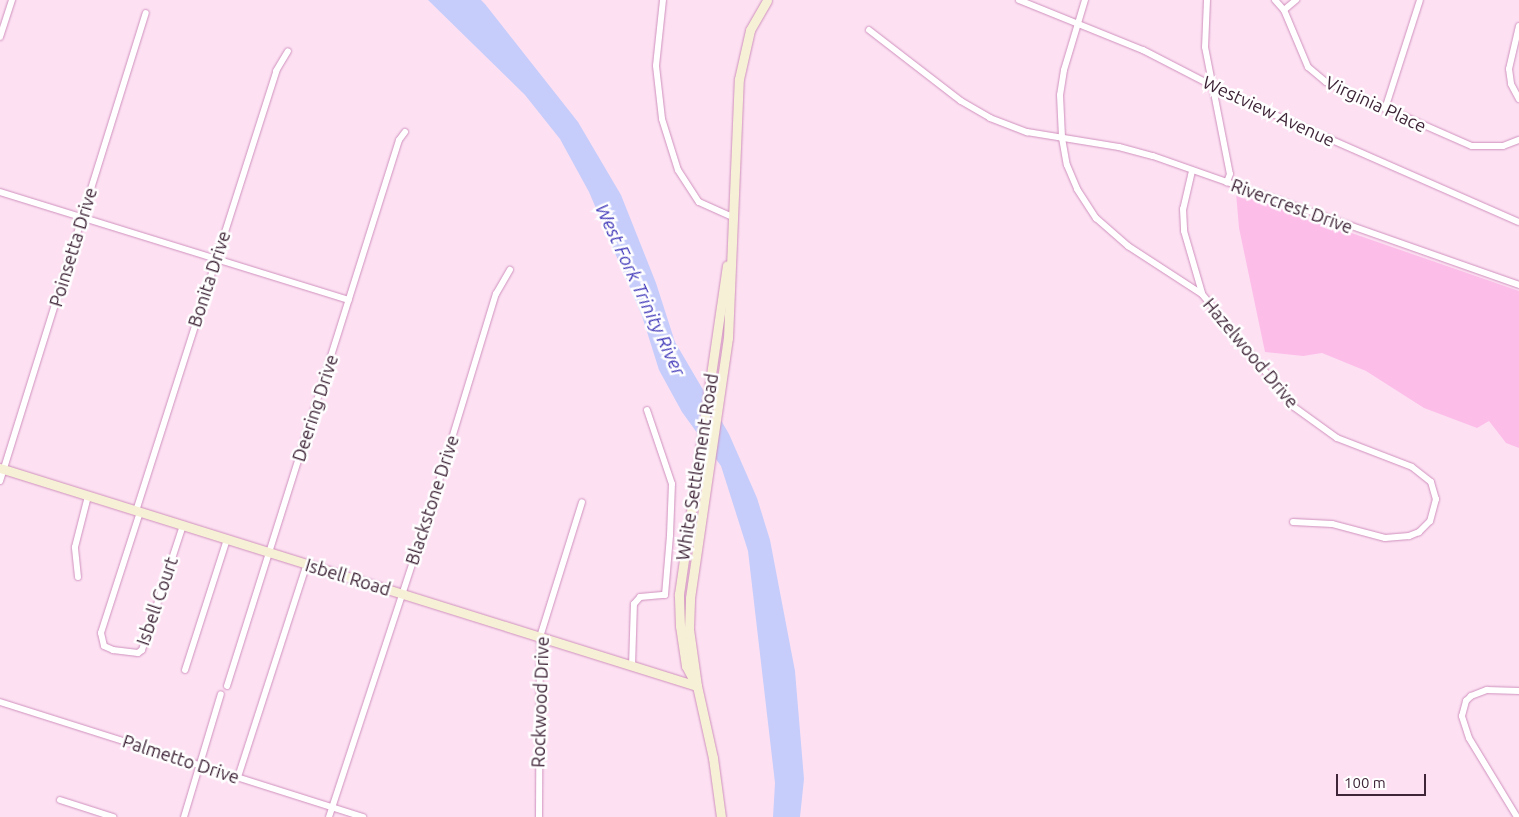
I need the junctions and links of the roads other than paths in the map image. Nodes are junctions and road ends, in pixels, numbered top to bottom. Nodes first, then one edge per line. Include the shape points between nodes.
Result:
1 (12, 0) edge
2 (663, 0) edge
3 (767, 0) edge
4 (1019, 0) edge
5 (1085, 0) edge
6 (1207, 0) edge
7 (1275, 0) edge
8 (1296, 0) edge
9 (1420, 0) edge
10 (1284, 10) junction
11 (146, 13) dead end
12 (1078, 22) junction
13 (1519, 26) edge
14 (869, 30) dead end
15 (0, 37) edge
16 (288, 51) dead end
17 (1210, 85) junction
18 (1519, 99) edge
19 (1385, 109) junction
20 (405, 132) dead end
21 (1062, 138) junction
22 (1519, 140) edge
23 (1192, 171) junction
24 (1228, 182) junction
25 (0, 192) edge
26 (732, 217) junction
27 (82, 218) junction
28 (1519, 222) edge
29 (730, 246) junction
30 (216, 259) junction
31 (510, 270) dead end
32 (1519, 285) edge
33 (1202, 294) junction
34 (349, 300) junction
35 (647, 410) dead end
36 (2, 469) edge
37 (0, 482) edge
38 (88, 496) junction
39 (582, 502) dead end
40 (138, 511) junction
41 (1293, 522) dead end
42 (183, 525) junction
43 (227, 539) junction
44 (269, 552) junction
45 (307, 564) junction
46 (78, 577) dead end
47 (402, 594) junction
48 (540, 637) junction
49 (632, 666) junction
50 (185, 670) dead end
51 (227, 686) dead end
52 (697, 686) junction
53 (1519, 691) edge
54 (221, 694) dead end
55 (0, 702) edge
56 (200, 765) junction
57 (238, 778) junction
58 (60, 800) dead end
59 (332, 807) junction
60 (113, 817) edge
61 (184, 817) edge
62 (329, 817) edge
63 (363, 817) edge
64 (539, 817) edge
65 (721, 817) edge
66 (1517, 817) edge

1 - 15 street
2 - 26 street via 656,66 662,119 678,170 699,202
3 - 26 main road, White Settlement Road via 750,30 743,54
4 - 12 street, Westview Avenue
5 - 12 street, Hazelwood Drive
6 - 17 street via 1205,47
7 - 10 street, Virginia Place
8 - 10 street
9 - 19 street
10 - 19 street, Virginia Place via 1303,60 1316,76
11 - 27 street, Poinsetta Drive
12 - 17 street, Westview Avenue via 1143,50
12 - 21 street, Hazelwood Drive via 1062,87
13 - 18 street via 1509,69 1511,84
14 - 21 street, Rivercrest Drive via 961,101 990,118 1027,132
16 - 30 street, Bonita Drive via 276,71
17 - 24 street via 1230,174
17 - 28 street, Westview Avenue
19 - 22 street, Virginia Place via 1472,146 1496,147
20 - 34 street, Deering Drive via 399,140
21 - 23 street, Rivercrest Drive via 1119,147
21 - 33 street, Hazelwood Drive via 1076,188 1096,218 1128,246
23 - 24 street, Rivercrest Drive
23 - 33 street via 1183,209 1184,231
24 - 32 street, Rivercrest Drive
25 - 27 street
26 - 29 main road, White Settlement Road
27 - 30 street
27 - 36 street, Poinsetta Drive
29 - 52 main road, White Settlement Road via 732,288 689,629
29 - 52 main road, White Settlement Road via 680,584 680,626 686,666
30 - 34 street
30 - 40 street, Bonita Drive
31 - 47 street, Blackstone Drive via 496,294
33 - 41 street, Hazelwood Drive via 1294,407 1337,438 1412,468 1431,482 1435,509 1426,526 1409,536 1385,538 1332,524
34 - 44 street, Deering Drive
35 - 49 street via 672,484 670,535 665,595 640,596 634,604
36 - 37 street, Poinsetta Drive
36 - 38 main road, Isbell Road
38 - 40 main road, Isbell Road
38 - 46 street via 75,547
39 - 48 street, Rockwood Drive
40 - 42 main road, Isbell Road
40 - 42 street, Isbell Court via 101,633 104,646 113,650 138,653 142,650
42 - 43 main road, Isbell Road
43 - 44 main road, Isbell Road
43 - 50 street
44 - 45 main road, Isbell Road
44 - 51 street, Deering Drive
45 - 47 main road, Isbell Road
45 - 57 street
47 - 48 main road, Isbell Road
47 - 59 street, Blackstone Drive
48 - 49 main road, Isbell Road
48 - 64 street, Rockwood Drive
49 - 52 main road, Isbell Road
52 - 65 main road, White Settlement Road via 713,758
53 - 66 street via 1486,690 1471,696 1466,701 1462,716 1469,738
54 - 56 street
55 - 56 street, Palmetto Drive
56 - 57 street, Palmetto Drive
56 - 61 street
57 - 59 street, Palmetto Drive
58 - 60 street
59 - 62 street, Blackstone Drive
59 - 63 street, Palmetto Drive

